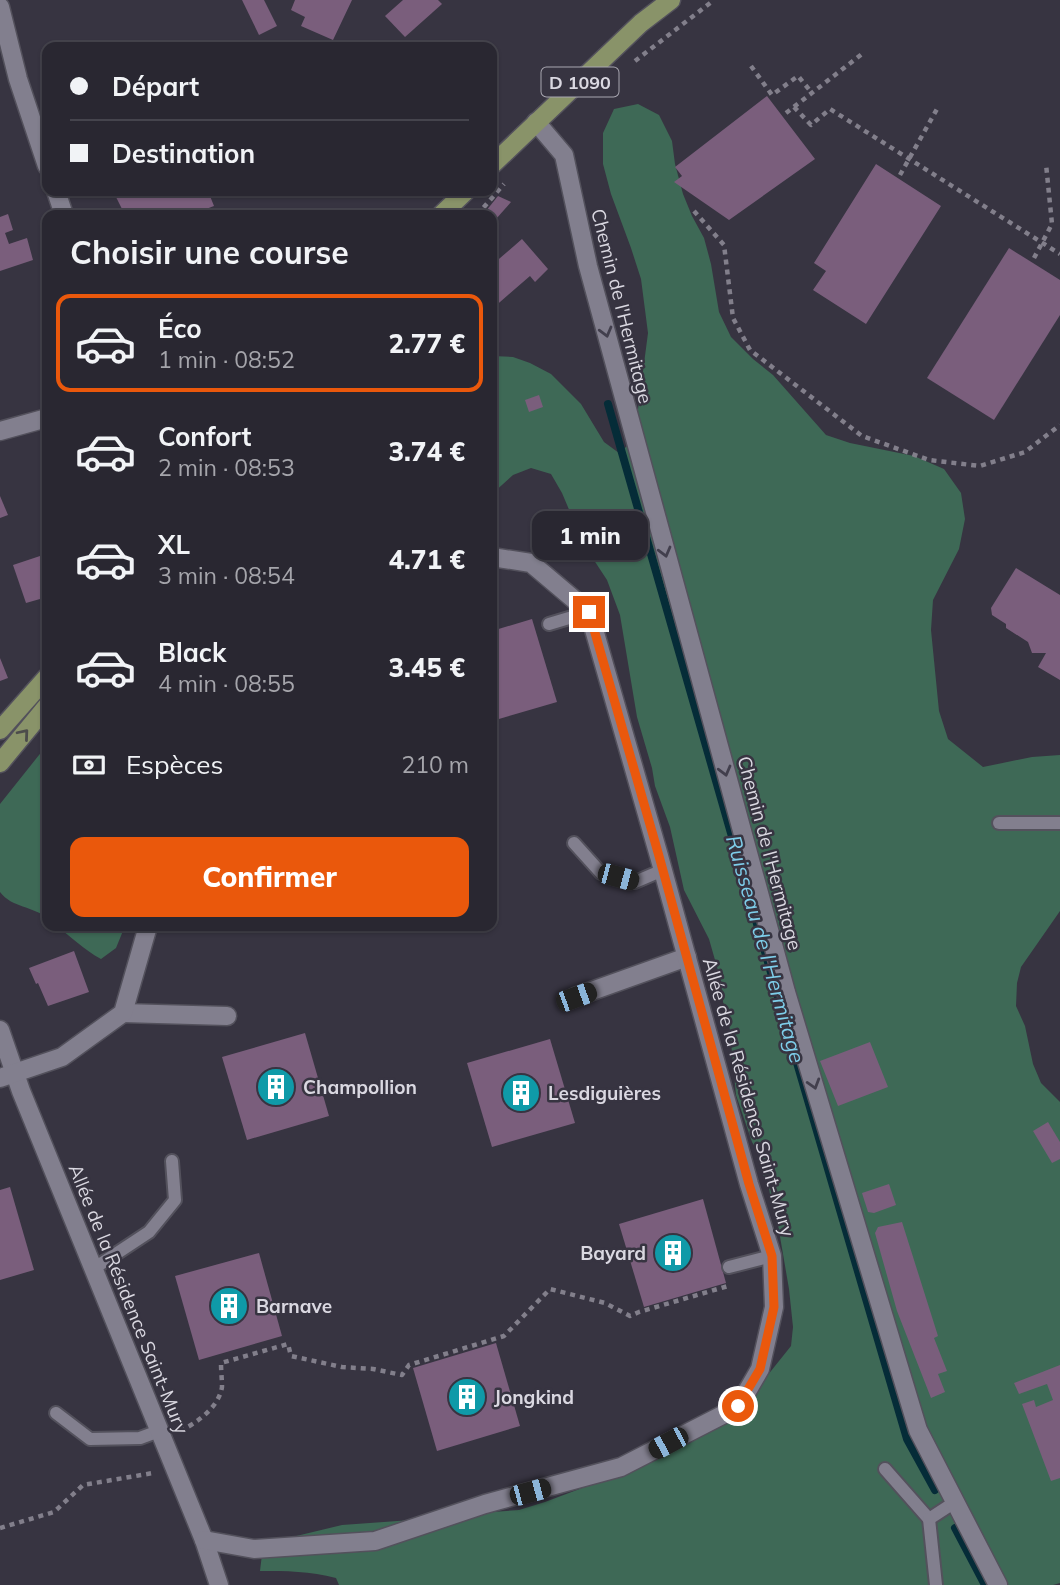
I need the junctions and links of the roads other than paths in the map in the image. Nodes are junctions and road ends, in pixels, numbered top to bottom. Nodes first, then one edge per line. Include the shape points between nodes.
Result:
1 (671, 0) edge
2 (0, 7) edge
3 (536, 122) junction
4 (42, 151) edge
5 (497, 160) edge
6 (461, 196) edge
7 (446, 210) edge
8 (42, 419) edge
9 (0, 431) edge
10 (497, 558) edge
11 (589, 612) junction
12 (549, 624) dead end
13 (42, 683) edge
14 (42, 712) edge
15 (0, 730) edge
16 (0, 763) edge
17 (999, 823) dead end
18 (1060, 823) edge
19 (574, 843) dead end
20 (663, 870) junction
21 (147, 931) edge
22 (687, 957) junction
23 (576, 997) dead end
24 (123, 1013) junction
25 (227, 1016) dead end
26 (0, 1030) edge
27 (8, 1076) edge
28 (172, 1161) dead end
29 (772, 1256) junction
30 (729, 1267) road end
31 (93, 1269) junction
32 (56, 1413) dead end
33 (161, 1435) junction
34 (884, 1469) dead end
35 (955, 1502) junction
36 (929, 1518) junction
37 (204, 1540) junction
38 (219, 1585) edge
39 (936, 1585) edge
40 (998, 1585) edge

1 - 3 main road, D 1090
2 - 4 street
3 - 5 main road, D 1090
3 -> 35 street, Chemin de l'Hermitage via 564,155 588,266 786,992 918,1430
6 - 7 main road
8 - 9 street
10 - 11 street via 531,563
11 - 12 lane
11 - 20 street, Allée de la Résidence Saint-Mury
13 - 15 main road
16 -> 14 main road
17 - 18 lane
19 - 20 lane via 601,873 635,882
20 - 22 street, Allée de la Résidence Saint-Mury
21 - 24 street
22 - 23 street
22 - 29 street, Allée de la Résidence Saint-Mury
24 - 25 street
24 - 27 street via 62,1057
26 - 27 street, Allée de la Résidence Saint-Mury
27 - 31 street, Allée de la Résidence Saint-Mury
28 - 31 lane via 175,1200 149,1232
29 - 30 lane
29 - 37 street, Allée de la Résidence Saint-Mury via 774,1307 760,1369 738,1406 621,1468 485,1504 375,1541 254,1549
31 - 33 street, Allée de la Résidence Saint-Mury
32 - 33 lane via 90,1438
33 - 37 street, Allée de la Résidence Saint-Mury
34 - 36 lane
35 - 36 lane
35 - 40 street, Chemin de l'Hermitage
36 - 39 lane
37 - 38 street, Allée de la Résidence Saint-Mury

